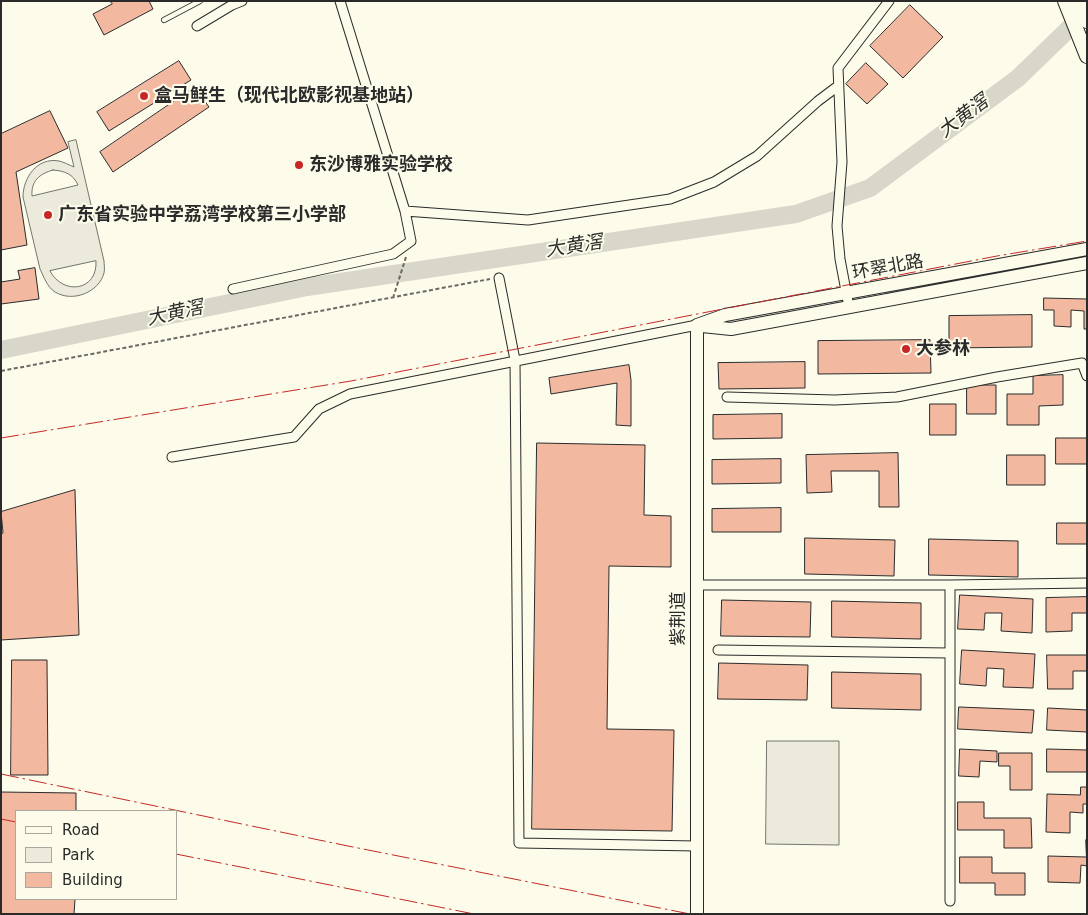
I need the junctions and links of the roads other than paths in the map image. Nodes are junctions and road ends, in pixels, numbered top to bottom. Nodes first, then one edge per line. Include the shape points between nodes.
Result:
1 (200, 1) edge
2 (242, 1) edge
3 (340, 1) edge
4 (889, 1) edge
5 (1065, 1) edge
6 (1079, 1) edge
7 (164, 20) dead end
8 (1087, 20) edge
9 (198, 26) dead end
10 (1087, 56) edge
11 (838, 86) junction
12 (405, 211) junction
13 (1087, 249) edge
14 (1087, 263) edge
15 (499, 278) road end
16 (232, 289) dead end
17 (846, 293) junction
18 (849, 307) junction
19 (697, 325) junction
20 (515, 360) junction
21 (1087, 376) edge
22 (727, 397) dead end
23 (172, 457) dead end
24 (1087, 583) edge
25 (697, 585) junction
26 (950, 585) junction
27 (718, 650) dead end
28 (950, 653) junction
29 (696, 846) junction
30 (950, 901) dead end
31 (696, 914) edge

1 - 7 lane
2 - 9 street
3 - 12 street
4 - 11 street via 838,68
5 - 10 main road
6 - 8 highway
11 - 12 street via 757,156 714,182 670,199 528,220
11 - 17 street via 842,162 836,226
12 - 16 street via 411,241 393,254
13 - 17 street, 环翠北路
14 - 18 street
15 - 20 street
17 - 18 street
17 - 19 street, 环翠北路 via 725,316
18 - 19 street via 731,329
19 - 20 street
19 - 25 street, 紫荆道
20 - 23 street via 350,394 319,409 294,437
20 - 29 street via 519,842
21 - 22 street via 1082,363 897,397 835,400
24 - 26 street
25 - 26 street
25 - 29 street, 紫荆道
26 - 28 street
27 - 28 street
28 - 30 street
29 - 31 street, 紫荆道

